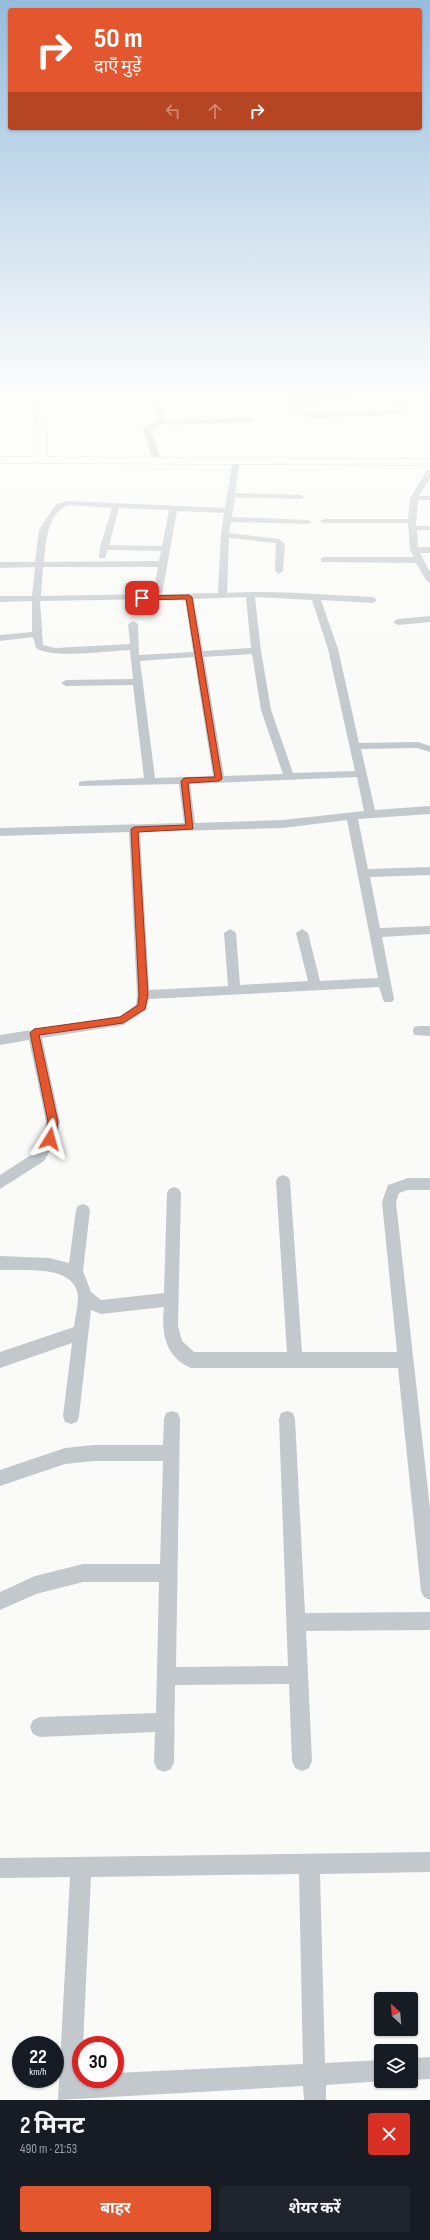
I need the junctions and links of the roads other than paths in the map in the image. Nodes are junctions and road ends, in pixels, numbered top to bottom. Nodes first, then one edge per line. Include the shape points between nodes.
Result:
1 (231, 495) joint
2 (416, 495) edge
3 (301, 498) dead end
4 (414, 498) junction
5 (430, 498) edge
6 (116, 506) junction
7 (174, 508) junction
8 (228, 515) junction
9 (324, 521) dead end
10 (308, 522) dead end
11 (412, 525) junction
12 (430, 528) edge
13 (225, 535) junction
14 (104, 547) junction
15 (166, 549) junction
16 (414, 550) junction
17 (430, 550) edge
18 (324, 560) dead end
19 (418, 560) junction
20 (39, 564) junction
21 (100, 564) junction
22 (163, 564) junction
23 (0, 565) edge
24 (279, 571) dead end
25 (430, 580) edge
26 (250, 594) junction
27 (222, 596) junction
28 (189, 597) junction
29 (316, 597) junction
30 (157, 598) junction
31 (0, 599) edge
32 (36, 599) junction
33 (374, 600) dead end
34 (430, 619) edge
35 (398, 622) dead end
36 (133, 624) dead end
37 (37, 634) junction
38 (0, 638) edge
39 (134, 647) junction
40 (256, 651) junction
41 (198, 654) junction
42 (135, 658) junction
43 (138, 682) junction
44 (66, 683) dead end
45 (356, 746) junction
46 (430, 749) edge
47 (362, 774) junction
48 (289, 776) junction
49 (219, 779) junction
50 (184, 781) junction
51 (150, 782) junction
52 (82, 784) dead end
53 (430, 810) edge
54 (370, 814) junction
55 (352, 816) junction
56 (190, 827) junction
57 (134, 829) junction
58 (0, 832) edge
59 (430, 871) edge
60 (364, 873) junction
61 (430, 930) edge
62 (230, 933) dead end
63 (302, 933) dead end
64 (375, 933) junction
65 (384, 982) junction
66 (314, 986) junction
67 (234, 990) junction
68 (143, 995) junction
69 (388, 999) dead end
70 (34, 1033) junction
71 (0, 1040) edge
72 (283, 1182) dead end
73 (0, 1183) edge
74 (430, 1184) edge
75 (174, 1192) dead end
76 (83, 1210) dead end
77 (0, 1263) edge
78 (75, 1273) junction
79 (85, 1297) junction
80 (172, 1299) junction
81 (81, 1332) junction
82 (0, 1360) edge
83 (295, 1360) junction
84 (405, 1360) junction
85 (71, 1416) dead end
86 (172, 1419) dead end
87 (287, 1419) dead end
88 (171, 1453) junction
89 (0, 1478) edge
90 (169, 1573) junction
91 (430, 1591) edge
92 (0, 1601) edge
93 (430, 1621) edge
94 (296, 1622) junction
95 (298, 1675) junction
96 (166, 1676) junction
97 (165, 1722) junction
98 (40, 1727) dead end
99 (302, 1761) dead end
100 (164, 1762) dead end
101 (430, 1862) edge
102 (308, 1864) junction
103 (0, 1868) edge
104 (81, 1868) junction
105 (430, 2068) edge
106 (418, 2069) edge
107 (374, 2070) edge
108 (314, 2074) junction
109 (70, 2094) edge
110 (315, 2100) edge

1 - 3 street
1 - 8 street
2 - 4 street
4 - 5 street
4 - 11 street
6 - 7 street
6 - 14 street
6 - 20 street via 68,503 59,506 43,530
7 - 8 street
7 - 15 street
8 - 10 street
8 - 13 street
9 - 11 street
11 - 12 street
11 - 16 street
13 - 24 street via 279,541
13 - 27 street
14 - 15 street
14 - 21 street
15 - 22 street
16 - 17 street
16 - 19 street
18 - 19 street
19 - 25 street
20 - 21 street
20 - 23 street
20 - 32 street
21 - 22 street
22 - 30 street
26 - 27 street
26 - 29 street
26 - 40 street
27 - 28 street
28 - 30 street
28 - 41 street
29 - 33 street
29 - 45 street via 334,649
30 - 32 street
31 - 32 street
32 - 37 street
34 - 35 street
36 - 39 street
37 - 38 street
37 - 39 street via 39,646 45,650
39 - 42 street
40 - 41 street
40 - 48 street via 266,710
41 - 42 street
41 - 49 street
42 - 43 street
43 - 44 street
43 - 51 street
45 - 46 street via 418,745
45 - 47 street
47 - 48 street
47 - 54 street
48 - 49 street
49 - 50 street
50 - 51 street
50 - 56 street
51 - 52 street
53 - 54 street
54 - 55 street
55 - 56 street via 283,824
55 - 60 street
56 - 57 street
57 - 58 street
57 - 68 street
59 - 60 street
60 - 64 street
61 - 64 street
62 - 67 street
63 - 66 street
64 - 65 street
65 - 66 street
65 - 69 street
66 - 67 street
67 - 68 street
68 - 70 street via 142,1007 123,1020
70 - 71 street
70 - 73 street via 53,1122 50,1139 39,1157
72 - 83 street
74 - 84 street via 408,1184 393,1189 389,1202
75 - 80 street
76 - 78 street
77 - 78 street via 61,1268
78 - 79 street
79 - 80 street via 91,1304 101,1307
79 - 81 street
80 - 83 street via 170,1338 178,1351 191,1360
81 - 82 street
81 - 85 street
83 - 84 street
84 - 91 street
86 - 88 street
87 - 94 street
88 - 89 street via 94,1453 65,1456
88 - 90 street
90 - 92 street via 83,1573 35,1585
90 - 96 street
93 - 94 street
94 - 95 street
95 - 96 street
95 - 99 street
96 - 97 street
97 - 98 street
97 - 100 street
101 - 102 street
102 - 104 street
102 - 108 street
103 - 104 street
104 - 109 street
105 - 106 street
107 - 108 street
108 - 109 street
108 - 110 street

